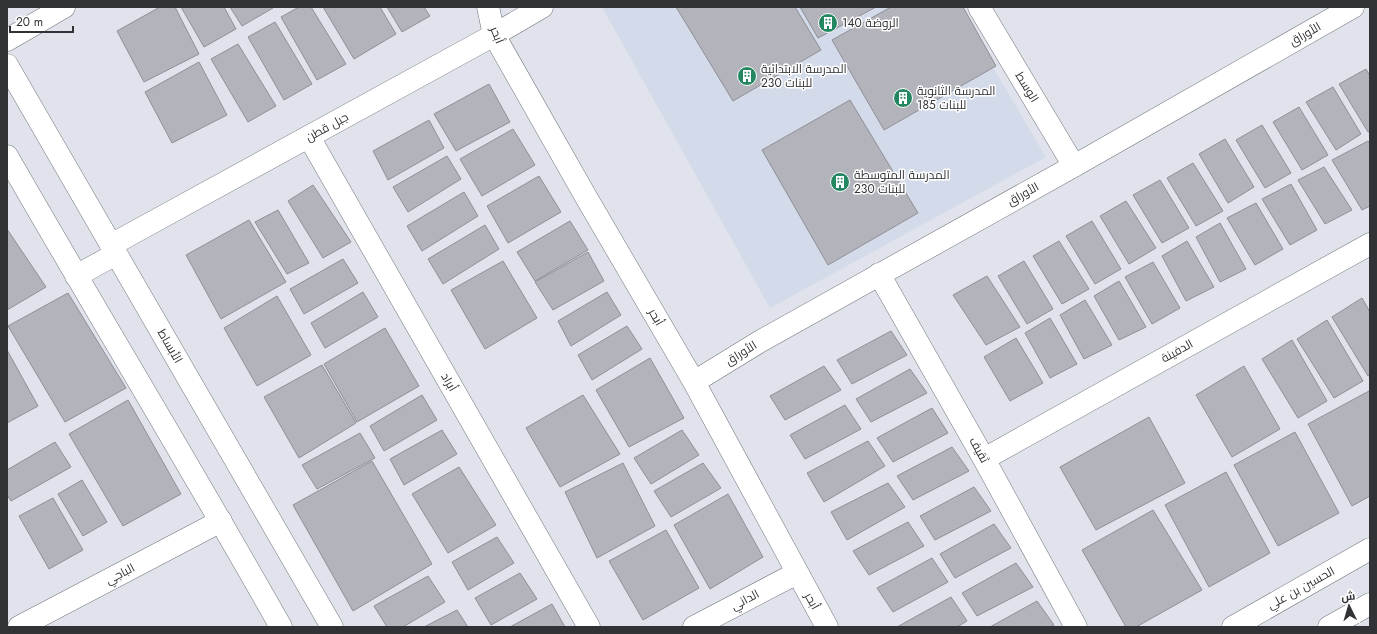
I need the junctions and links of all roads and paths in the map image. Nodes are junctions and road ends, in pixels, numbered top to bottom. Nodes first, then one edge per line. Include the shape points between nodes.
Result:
1 (64, 7) edge
2 (488, 7) edge
3 (542, 7) edge
4 (980, 7) edge
5 (1352, 7) edge
6 (494, 35) junction
7 (7, 40) edge
8 (7, 65) edge
9 (309, 137) junction
10 (7, 156) edge
11 (1074, 166) junction
12 (1370, 244) edge
13 (114, 250) junction
14 (879, 274) junction
15 (76, 276) junction
16 (694, 382) junction
17 (984, 459) junction
18 (221, 520) junction
19 (1370, 550) edge
20 (796, 573) junction
21 (1370, 604) edge
22 (19, 627) edge
23 (281, 627) edge
24 (332, 627) edge
25 (589, 627) edge
26 (694, 627) edge
27 (827, 627) edge
28 (1076, 627) edge
29 (1233, 627) edge
30 (1329, 627) edge

1 - 7 street
2 - 6 street, أبحر
3 - 6 street, جبل قطن
4 - 11 street, الوسط
5 - 11 street, الأوراق
6 - 9 street, جبل قطن
6 - 16 street, أبحر
8 - 13 street, الأبساط
9 - 13 street, جبل قطن
9 - 25 street, أبراد
10 - 15 street
11 - 14 street, الأوراق
12 - 17 street, الدفينة
13 - 15 street, جبل قطن
13 - 24 street, الأبساط
14 - 16 street, الأوراق
14 - 17 street, ثقيف
15 - 18 street
16 - 20 street, أبحر
17 - 28 street, ثقيف
18 - 22 street, الباجي
18 - 23 street
19 - 29 street, الحسين بن علي
20 - 26 street, الداني
20 - 27 street, أبحر
21 - 30 street

